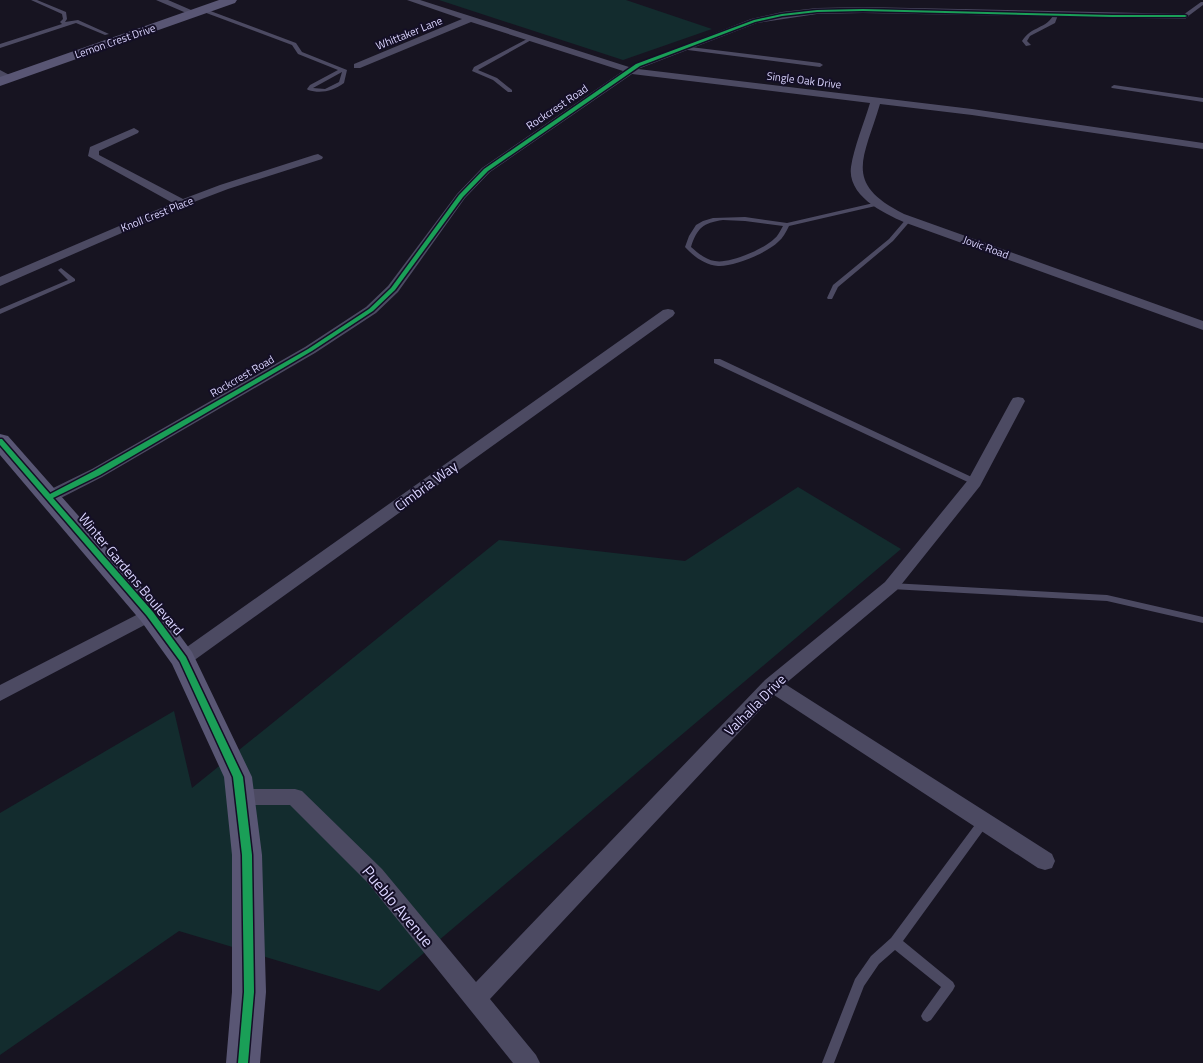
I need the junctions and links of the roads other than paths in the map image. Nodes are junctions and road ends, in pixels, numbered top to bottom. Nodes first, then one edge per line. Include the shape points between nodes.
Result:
1 (33, 0) edge
2 (160, 0) edge
3 (231, 0) edge
4 (411, 0) edge
5 (434, 0) edge
6 (1203, 3) edge
7 (424, 4) junction
8 (832, 5) edge
9 (198, 12) junction
10 (1056, 15) junction
11 (1185, 16) joint
12 (471, 20) junction
13 (68, 24) junction
14 (107, 34) dead end
15 (531, 39) junction
16 (1028, 45) dead end
17 (0, 46) edge
18 (682, 48) junction
19 (820, 65) dead end
20 (357, 66) dead end
21 (342, 70) junction
22 (629, 71) junction
23 (3, 78) edge
24 (1114, 87) dead end
25 (510, 91) dead end
26 (1203, 100) edge
27 (876, 101) junction
28 (134, 131) dead end
29 (1203, 146) edge
30 (318, 157) dead end
31 (182, 203) junction
32 (878, 204) junction
33 (909, 219) junction
34 (787, 225) junction
35 (62, 270) dead end
36 (0, 282) edge
37 (830, 298) dead end
38 (0, 312) edge
39 (668, 314) dead end
40 (1203, 326) edge
41 (717, 361) dead end
42 (1018, 402) dead end
43 (0, 441) edge
44 (975, 482) junction
45 (49, 497) junction
46 (891, 586) junction
47 (150, 614) junction
48 (1203, 620) edge
49 (183, 659) junction
50 (772, 685) junction
51 (0, 694) edge
52 (240, 797) junction
53 (984, 821) junction
54 (1045, 860) dead end
55 (896, 942) junction
56 (475, 999) junction
57 (928, 1016) dead end
58 (243, 1063) edge
59 (528, 1063) edge
60 (828, 1063) edge

1 - 13 lane via 64,13 62,22
2 - 9 street
3 - 9 main road, Lemon Crest Drive
4 - 7 street, Single Oak Drive
5 - 7 street
6 - 11 lane
7 - 12 street, Single Oak Drive
8 - 10 street, Rockcrest Road via 959,7
8 - 18 street, Rockcrest Road via 771,17
9 - 21 lane via 294,44 300,53
9 - 23 main road, Lemon Crest Drive
10 - 11 street, Rockcrest Road
10 - 16 lane via 1053,22 1028,35 1024,41
12 - 15 street, Single Oak Drive
12 - 20 street, Whittaker Lane
13 - 14 lane via 76,21
13 - 17 lane
15 - 22 street, Single Oak Drive
15 - 25 lane via 476,68 475,71 495,79
18 - 19 lane
18 - 22 street, Rockcrest Road
21 - 21 lane via 345,71 341,83 325,91 310,89
22 - 27 street, Single Oak Drive
22 - 45 street, Rockcrest Road via 486,170 461,196 398,282 371,310 310,350 97,473
24 - 26 lane
27 - 29 street, Single Oak Drive
27 - 32 street, Jovic Road via 856,168 861,186
28 - 31 street via 94,149 93,156
30 - 31 street, Knoll Crest Place
31 - 36 street, Knoll Crest Place
32 - 33 street, Jovic Road
32 - 34 lane
33 - 37 lane via 891,240 836,286
33 - 40 street, Jovic Road
34 - 34 lane via 776,241 759,252 718,264 695,255 688,247 697,228 706,222 739,219
35 - 38 lane via 73,280
39 - 49 street, Cimbria Way
41 - 44 lane
42 - 44 street, Valhalla Drive
43 - 45 main road, Winter Gardens Boulevard
44 - 46 street, Valhalla Drive
45 - 47 main road, Winter Gardens Boulevard
46 - 48 lane via 1107,598
46 - 50 street, Valhalla Drive
47 - 49 main road, Winter Gardens Boulevard
47 - 51 street
49 - 52 main road, Winter Gardens Boulevard via 238,776
50 - 53 street
50 - 56 street, Valhalla Drive
52 - 56 street, Pueblo Avenue via 295,796 375,876
52 - 58 main road, Winter Gardens Boulevard via 247,855 249,992
53 - 54 street
53 - 55 lane
55 - 57 lane via 949,986
55 - 60 lane via 875,960 859,984
56 - 59 street, Pueblo Avenue

